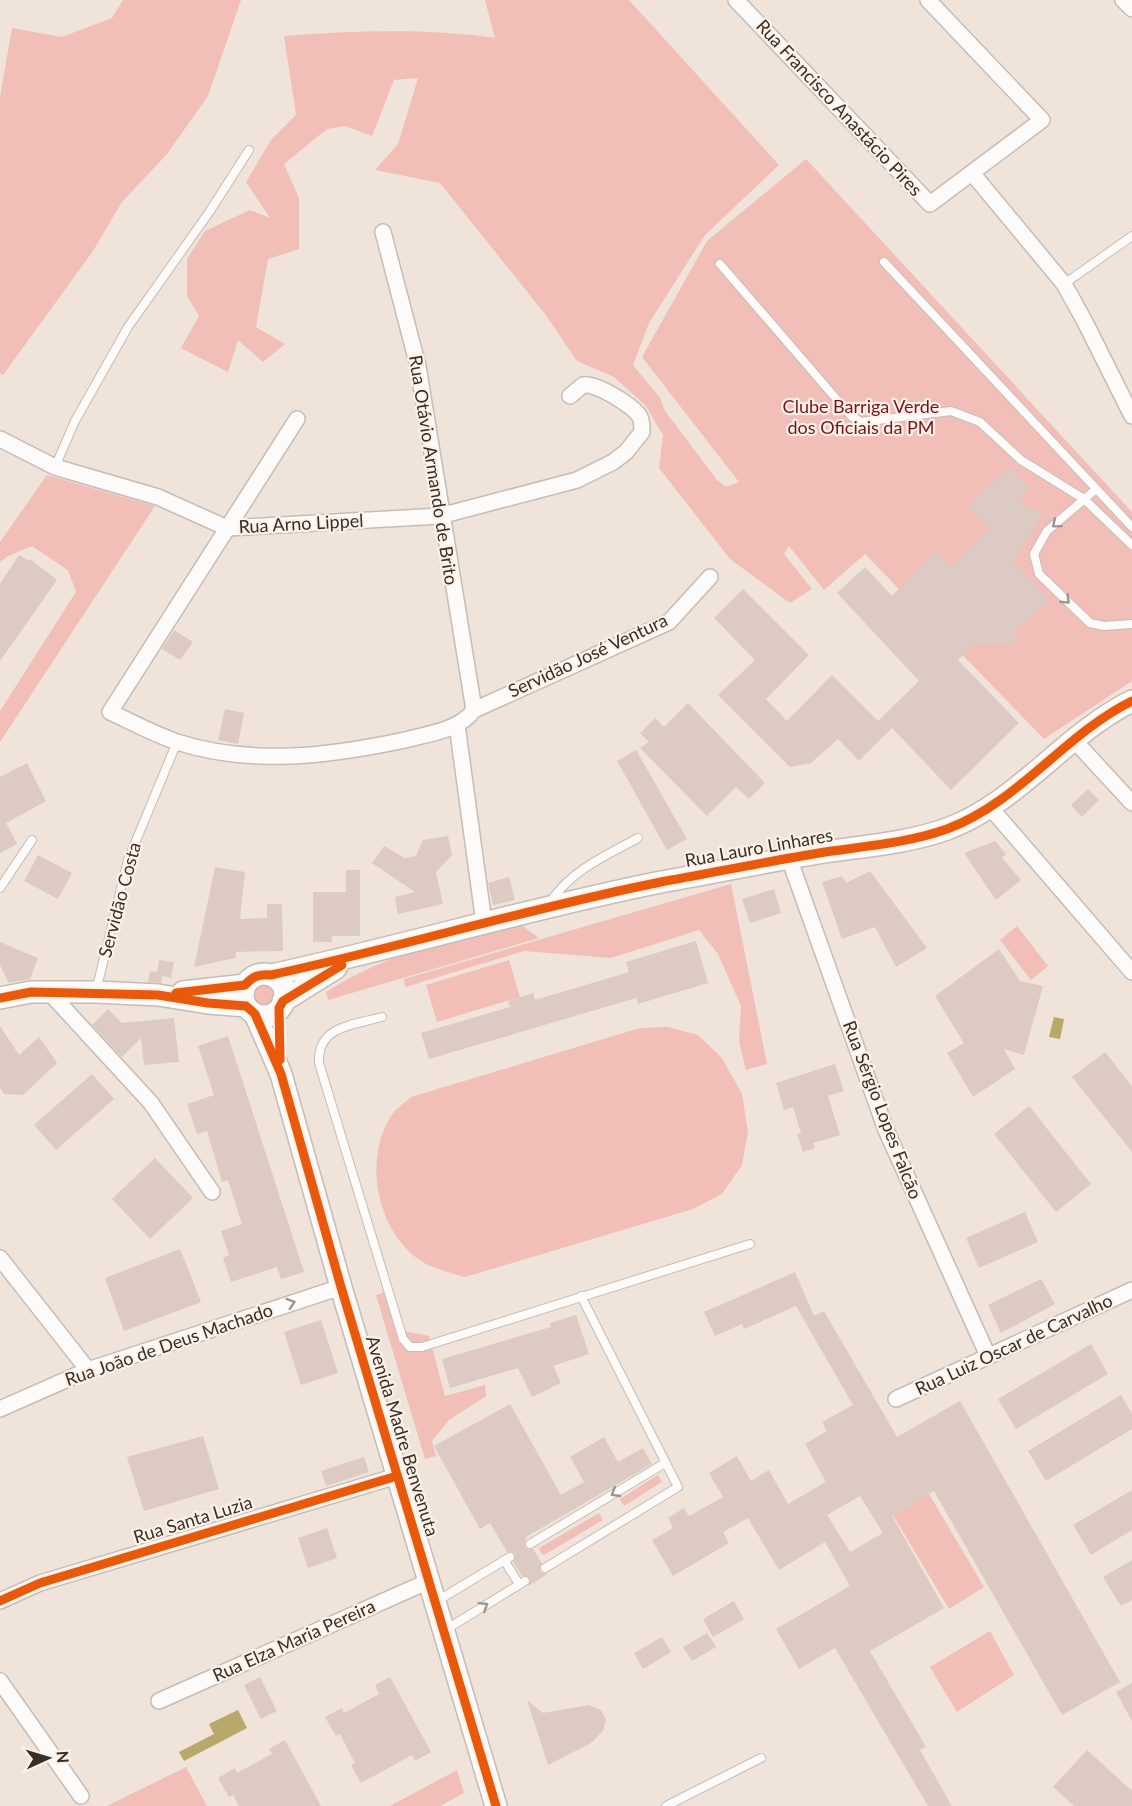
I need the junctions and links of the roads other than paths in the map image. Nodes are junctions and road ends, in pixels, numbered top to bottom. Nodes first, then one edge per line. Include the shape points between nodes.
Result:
1 (736, 0) edge
2 (928, 0) edge
3 (1123, 0) edge
4 (1132, 9) edge
5 (249, 150) dead end
6 (972, 173) junction
7 (383, 232) dead end
8 (1132, 236) edge
9 (884, 262) dead end
10 (720, 264) dead end
11 (1064, 284) junction
12 (570, 396) dead end
13 (1132, 416) edge
14 (297, 419) dead end
15 (0, 439) edge
16 (55, 467) junction
17 (1095, 490) junction
18 (1084, 500) junction
19 (440, 516) junction
20 (1132, 527) edge
21 (227, 528) junction
22 (1132, 545) edge
23 (710, 577) dead end
24 (1132, 624) edge
25 (1132, 701) edge
26 (474, 710) junction
27 (458, 725) junction
28 (1073, 739) junction
29 (177, 742) junction
30 (1132, 802) edge
31 (989, 806) junction
32 (638, 838) dead end
33 (32, 840) dead end
34 (789, 858) junction
35 (0, 888) edge
36 (547, 908) junction
37 (484, 923) junction
38 (357, 957) junction
39 (1132, 972) edge
40 (271, 975) junction
41 (49, 992) junction
42 (96, 992) junction
43 (3, 994) edge
44 (249, 1002) junction
45 (281, 1005) junction
46 (382, 1017) dead end
47 (281, 1074) junction
48 (212, 1192) dead end
49 (750, 1244) dead end
50 (0, 1258) edge
51 (341, 1287) junction
52 (1132, 1290) edge
53 (581, 1296) junction
54 (988, 1356) junction
55 (88, 1370) junction
56 (896, 1400) dead end
57 (0, 1409) edge
58 (665, 1463) junction
59 (397, 1476) junction
60 (530, 1545) dead end
61 (545, 1568) dead end
62 (429, 1581) junction
63 (0, 1601) edge
64 (435, 1602) junction
65 (443, 1631) junction
66 (0, 1681) edge
67 (159, 1701) dead end
68 (761, 1758) dead end
69 (81, 1796) dead end
70 (496, 1806) edge
71 (666, 1806) edge

1 - 6 street, Rua Francisco Anastácio Pires via 930,204
2 - 6 street via 1042,120
3 - 4 street
5 - 16 lane via 128,327 75,421
6 - 11 street
7 - 19 street, Rua Otávio Armando de Brito via 418,366
8 - 11 lane
9 - 17 lane
10 - 18 lane via 851,416 861,422 951,411 980,422 1021,460
11 - 13 street
12 - 19 street, Rua Arno Lippel via 583,385 595,385 633,410 642,432 613,462 577,480
14 - 21 street
15 - 16 street, Rua Arno Lippel
16 - 21 street, Rua Arno Lippel via 158,497
17 - 18 lane
17 - 20 lane
18 - 22 lane
18 -> 24 lane via 1047,531 1034,554 1039,574 1090,623
19 - 21 street, Rua Arno Lippel
19 - 26 street, Rua Otávio Armando de Brito
21 - 29 street, Servidão José Ventura via 110,712
23 - 26 street, Servidão José Ventura via 669,621
25 - 28 main road, Rua Lauro Linhares
26 - 27 street, Servidão José Ventura
27 - 29 street, Servidão José Ventura via 376,746 304,755 240,756
27 - 37 street
28 - 30 street
28 - 31 main road, Rua Lauro Linhares
29 - 42 lane, Servidão Costa via 128,860
31 - 34 main road, Rua Lauro Linhares via 948,829 923,836
31 - 39 street
32 - 36 lane via 567,879
33 - 35 lane
34 - 36 main road, Rua Lauro Linhares
34 - 54 street, Rua Sérgio Lopes Falcão via 886,1131
36 - 37 main road, Rua Lauro Linhares
37 - 38 main road, Rua Lauro Linhares
38 - 40 main road, Rua Lauro Linhares
38 - 45 main road, Rua Lauro Linhares via 308,983
40 - 44 main road via 252,977
40 - 45 main road via 283,988
41 - 42 main road
41 - 43 main road
41 - 48 street via 151,1103
42 - 44 main road via 158,995 208,1003
44 - 45 main road via 272,1014
44 - 47 main road, Avenida Madre Benvenuta
45 - 47 main road, Avenida Madre Benvenuta
46 - 53 lane via 339,1029 325,1037 318,1049 403,1340 410,1347 422,1347
47 - 51 main road, Avenida Madre Benvenuta
49 - 53 lane
50 - 55 street
55 -> 51 street, Rua João de Deus Machado
51 - 59 main road, Avenida Madre Benvenuta
52 - 54 street, Rua Luiz Oscar de Carvalho
53 - 58 lane
54 - 56 street, Rua Luiz Oscar de Carvalho
55 - 57 street, Rua João de Deus Machado
58 -> 60 lane
58 - 61 lane via 678,1487
59 - 62 main road, Avenida Madre Benvenuta
59 - 63 street, Rua Santa Luzia via 40,1583
62 - 64 main road, Avenida Madre Benvenuta
62 - 67 street, Rua Elza Maria Pereira
64 - 65 main road, Avenida Madre Benvenuta
65 -> 64 lane via 522,1582 507,1558
65 - 70 main road, Avenida Madre Benvenuta
66 - 69 street
68 - 71 lane

